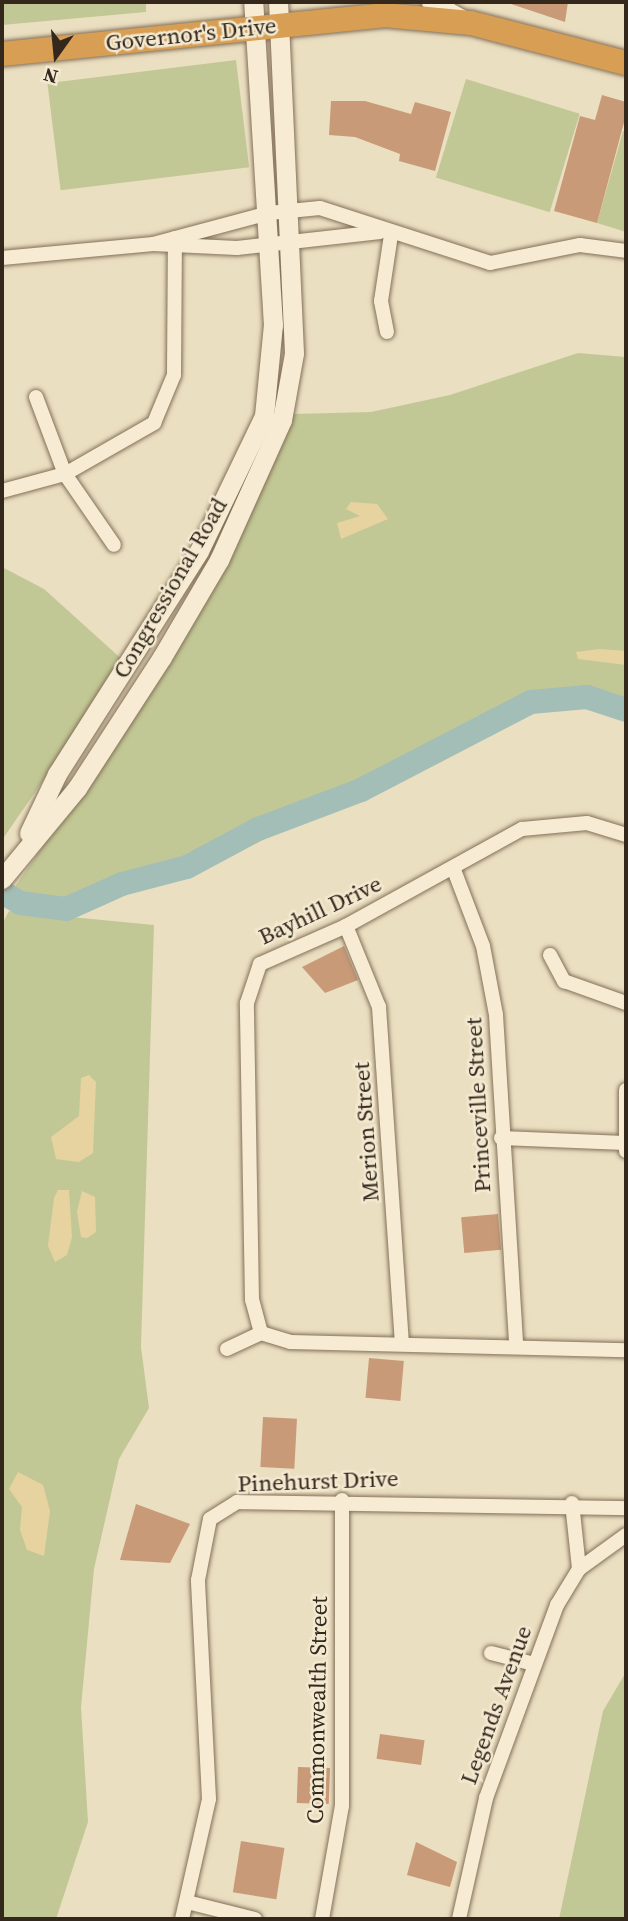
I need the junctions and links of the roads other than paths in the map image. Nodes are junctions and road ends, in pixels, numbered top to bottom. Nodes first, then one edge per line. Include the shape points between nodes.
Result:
1 (253, 2) edge
2 (431, 2) edge
3 (272, 17) edge
4 (471, 23) junction
5 (2, 54) edge
6 (626, 63) edge
7 (290, 212) junction
8 (269, 213) junction
9 (386, 234) junction
10 (292, 241) junction
11 (175, 242) junction
12 (271, 242) junction
13 (626, 251) edge
14 (2, 258) edge
15 (387, 332) dead end
16 (36, 397) dead end
17 (65, 474) junction
18 (2, 491) edge
19 (114, 545) dead end
20 (626, 835) edge
21 (18, 854) junction
22 (454, 870) junction
23 (2, 879) edge
24 (346, 926) junction
25 (550, 955) dead end
26 (626, 1003) edge
27 (626, 1090) edge
28 (501, 1138) junction
29 (626, 1147) edge
30 (261, 1333) junction
31 (402, 1342) junction
32 (516, 1344) junction
33 (227, 1349) dead end
34 (626, 1350) edge
35 (342, 1500) junction
36 (572, 1503) junction
37 (626, 1508) edge
38 (626, 1535) edge
39 (579, 1569) junction
40 (491, 1653) dead end
41 (534, 1664) junction
42 (187, 1902) junction
43 (182, 1919) edge
44 (255, 1919) edge
45 (321, 1919) edge
46 (459, 1919) edge

1 - 3 main road
2 - 4 main road
3 - 4 highway, Governor's Drive via 384,15
3 - 5 highway, Governor's Drive
3 - 7 main road, Congressional Road
3 - 8 main road, Congressional Road
4 - 6 highway, Governor's Drive
7 - 8 street
7 - 9 street via 320,208
7 - 10 main road, Congressional Road
8 - 11 street
8 - 12 main road, Congressional Road
9 - 10 street
9 - 13 street via 490,263 580,245
9 - 15 street via 381,301
10 - 12 street
10 - 21 main road, Congressional Road via 294,353 271,452 219,560 162,657 77,788
11 - 12 street
11 - 14 street
11 - 17 street via 174,375 164,406 133,439
12 - 21 main road, Congressional Road via 273,360 253,445 199,551 57,774
16 - 17 street
17 - 18 street
17 - 19 street
20 - 22 street, Bayhill Drive via 587,823 544,824 499,839
21 - 23 main road, Congressional Road
22 - 24 street, Bayhill Drive
22 - 28 street, Princeville Street via 491,977
24 - 30 street, Bayhill Drive via 276,952 260,964 250,988 252,1300
24 - 31 street, Merion Street via 379,1007
25 - 26 street via 564,981
27 - 29 street
28 - 29 street
28 - 32 street, Princeville Street
30 - 31 street via 289,1342
30 - 33 street
31 - 32 street
32 - 34 street
35 - 36 street, Pinehurst Drive
35 - 42 street, Pinehurst Drive via 237,1502 210,1519 198,1580 209,1799
35 - 45 street, Commonwealth Street via 342,1806
36 - 37 street, Pinehurst Drive
36 - 39 street
38 - 39 street, Legends Avenue
39 - 41 street, Legends Avenue via 557,1605
40 - 41 street
41 - 46 street, Legends Avenue via 486,1798
42 - 43 street, Pinehurst Drive
42 - 44 street

